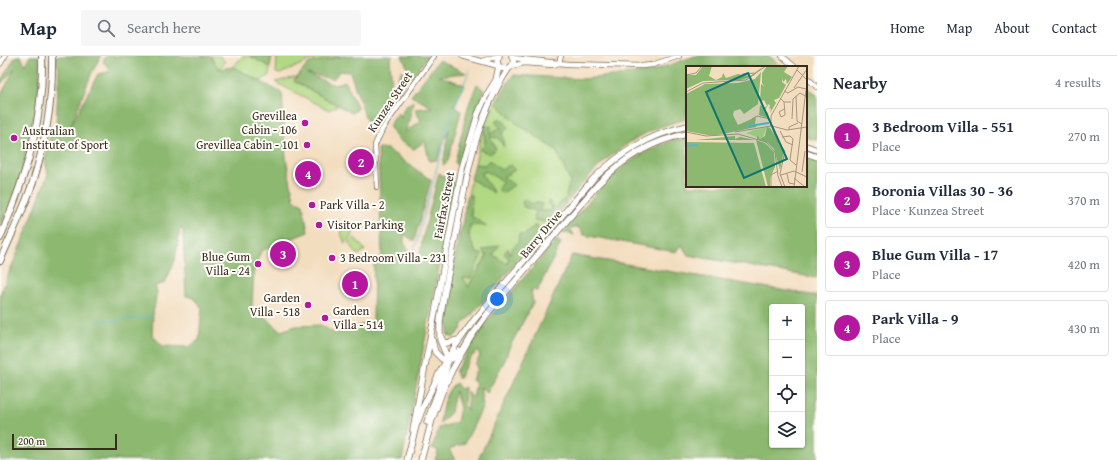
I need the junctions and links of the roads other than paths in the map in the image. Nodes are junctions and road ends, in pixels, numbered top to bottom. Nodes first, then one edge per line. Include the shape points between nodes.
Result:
1 (5, 56) edge
2 (42, 56) edge
3 (52, 56) edge
4 (434, 56) edge
5 (462, 56) edge
6 (498, 56) edge
7 (561, 56) edge
8 (679, 56) edge
9 (782, 56) edge
10 (513, 57) edge
11 (482, 61) junction
12 (559, 63) junction
13 (0, 64) edge
14 (498, 66) junction
15 (794, 66) edge
16 (510, 67) junction
17 (807, 78) edge
18 (817, 87) edge
19 (686, 126) edge
20 (686, 134) edge
21 (807, 146) edge
22 (817, 150) edge
23 (807, 153) edge
24 (817, 157) edge
25 (376, 187) dead end
26 (0, 238) edge
27 (0, 261) edge
28 (433, 326) junction
29 (439, 333) junction
30 (471, 337) junction
31 (460, 338) junction
32 (447, 360) junction
33 (410, 449) junction
34 (407, 460) edge
35 (419, 460) edge

1 - 13 street
2 - 26 highway via 41,100 32,150
3 - 27 highway via 51,100 42,150 33,184
4 - 25 street, Kunzea Street via 377,139
5 - 11 street
6 - 11 street
6 - 14 main road, Fairfax Street
7 - 12 street
8 - 12 street via 642,66
9 - 15 street
10 - 12 street
10 - 16 main road
11 - 14 street
12 - 16 street via 524,63
14 - 16 main road via 504,69
14 - 28 main road, Fairfax Street via 496,80 482,102 462,168
16 - 29 main road, Fairfax Street via 488,106 475,142 466,178
17 - 18 street
19 - 31 main road, Barry Drive via 652,137 629,149 609,164 593,179
20 - 30 main road, Barry Drive via 654,143 613,168 493,307
21 - 22 main road
23 - 24 main road
28 - 32 main road via 434,350 440,358
28 - 33 main road, Fairfax Street
29 - 31 main road via 447,344
29 - 32 main road, Fairfax Street
30 - 32 main road via 452,359
30 - 35 main road, Barry Drive via 444,386
31 - 32 main road, Barry Drive
32 - 33 main road, Barry Drive via 424,405
32 - 35 main road via 446,371 428,420
33 - 34 main road

